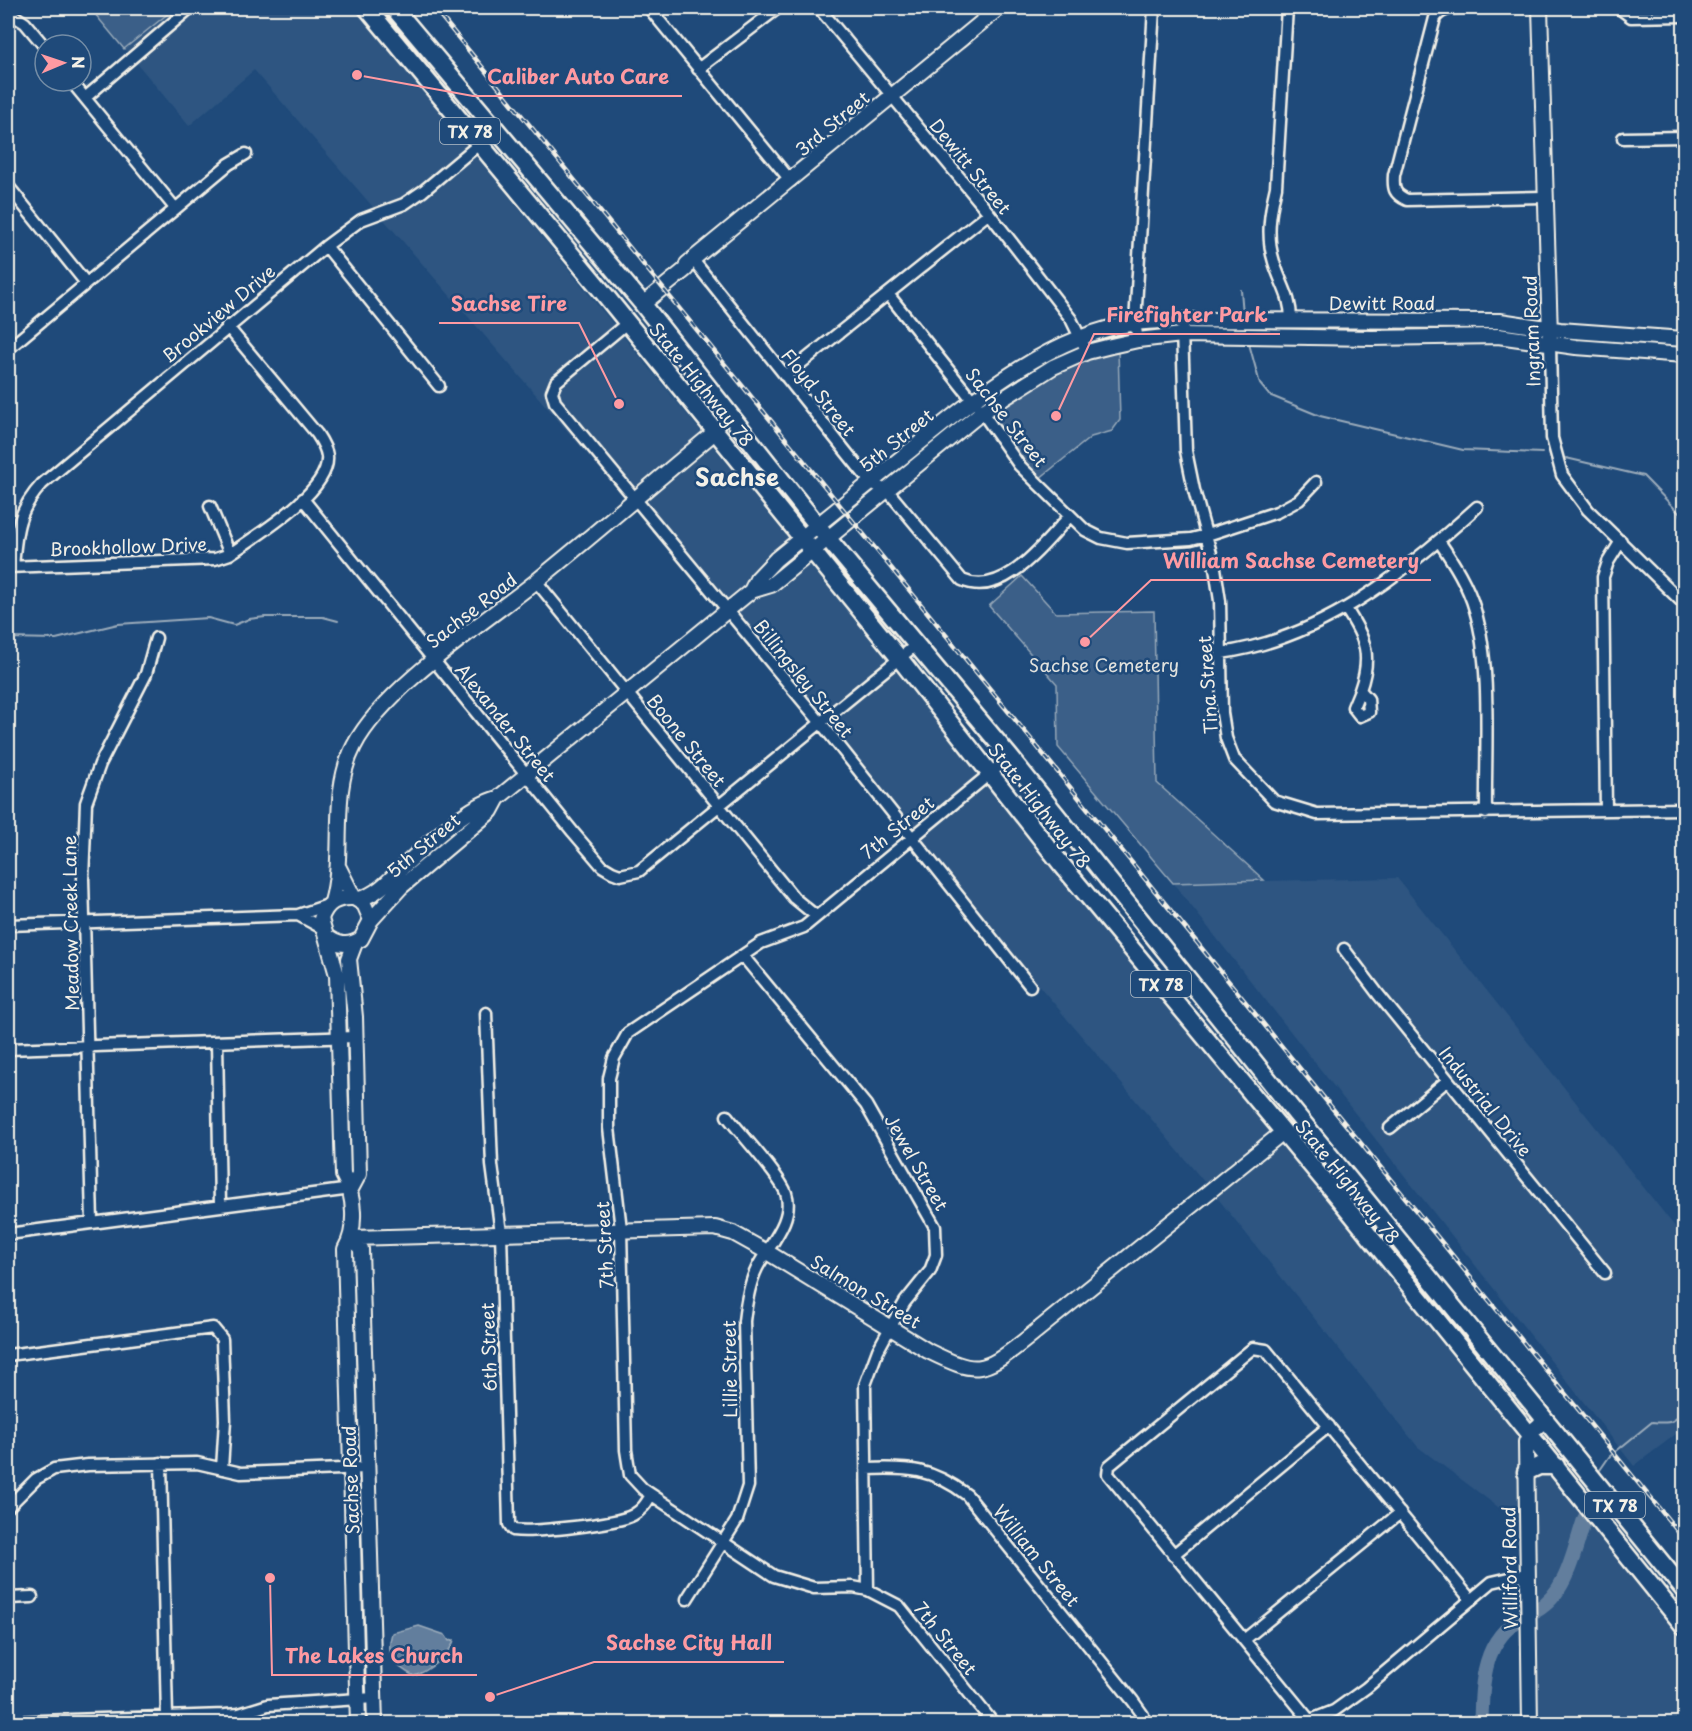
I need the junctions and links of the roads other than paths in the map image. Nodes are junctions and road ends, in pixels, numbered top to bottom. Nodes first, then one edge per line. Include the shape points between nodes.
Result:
1 (190, 8) edge
2 (367, 8) edge
3 (394, 8) edge
4 (649, 8) edge
5 (778, 8) edge
6 (819, 8) edge
7 (999, 8) edge
8 (1154, 8) edge
9 (1287, 8) edge
10 (1476, 8) edge
11 (1540, 8) edge
12 (1619, 8) edge
13 (8, 12) edge
14 (1684, 16) edge
15 (33, 33) edge
16 (698, 69) junction
17 (81, 93) edge
18 (892, 96) junction
19 (85, 98) junction
20 (497, 129) junction
21 (1684, 137) edge
22 (1623, 138) dead end
23 (480, 143) junction
24 (246, 154) dead end
25 (791, 180) junction
26 (8, 186) edge
27 (1545, 197) junction
28 (175, 208) junction
29 (988, 213) junction
30 (326, 246) junction
31 (690, 262) junction
32 (86, 283) junction
33 (888, 294) junction
34 (641, 302) junction
35 (1182, 320) junction
36 (1291, 320) junction
37 (1333, 320) junction
38 (627, 323) junction
39 (1135, 323) junction
40 (1513, 323) junction
41 (227, 326) junction
42 (1549, 328) junction
43 (1182, 335) junction
44 (1290, 337) junction
45 (1333, 338) junction
46 (1512, 338) junction
47 (1138, 339) junction
48 (1684, 339) edge
49 (1550, 344) junction
50 (1084, 346) junction
51 (8, 349) edge
52 (1684, 355) edge
53 (785, 376) junction
54 (439, 386) dead end
55 (552, 392) joint
56 (973, 400) junction
57 (982, 412) junction
58 (716, 432) junction
59 (897, 461) junction
60 (766, 462) junction
61 (907, 474) junction
62 (1316, 482) dead end
63 (871, 483) junction
64 (888, 491) junction
65 (636, 497) junction
66 (303, 499) junction
67 (210, 506) dead end
68 (1477, 507) dead end
69 (1070, 516) junction
70 (818, 526) junction
71 (1207, 535) junction
72 (802, 538) junction
73 (829, 540) junction
74 (1439, 541) junction
75 (1621, 541) junction
76 (813, 552) junction
77 (230, 554) junction
78 (10, 567) edge
79 (536, 581) junction
80 (751, 591) junction
81 (1684, 604) edge
82 (1346, 609) junction
83 (728, 610) junction
84 (156, 638) dead end
85 (917, 644) junction
86 (1221, 653) junction
87 (900, 659) junction
88 (435, 661) junction
89 (1360, 690) dead end
90 (628, 693) junction
91 (821, 723) junction
92 (1010, 757) junction
93 (990, 773) junction
94 (527, 775) junction
95 (498, 798) junction
96 (719, 805) junction
97 (1684, 809) edge
98 (1606, 810) junction
99 (1486, 813) junction
100 (911, 837) junction
101 (1083, 849) junction
102 (1062, 865) junction
103 (339, 868) junction
104 (356, 899) junction
105 (330, 903) junction
106 (298, 915) junction
107 (816, 916) junction
108 (371, 920) junction
109 (85, 922) junction
110 (8, 925) edge
111 (324, 932) junction
112 (355, 943) junction
113 (1344, 949) dead end
114 (743, 956) junction
115 (1030, 986) dead end
116 (486, 1012) dead end
117 (355, 1037) junction
118 (339, 1038) junction
119 (217, 1042) junction
120 (89, 1046) junction
121 (8, 1049) edge
122 (1448, 1080) junction
123 (727, 1116) dead end
124 (1390, 1128) dead end
125 (1283, 1132) junction
126 (351, 1189) junction
127 (220, 1205) junction
128 (92, 1222) junction
129 (621, 1229) junction
130 (501, 1233) junction
131 (8, 1234) edge
132 (352, 1238) junction
133 (767, 1252) junction
134 (1605, 1273) dead end
135 (891, 1326) junction
136 (8, 1355) edge
137 (1545, 1420) junction
138 (1329, 1426) junction
139 (1530, 1433) junction
140 (161, 1463) junction
141 (1556, 1466) junction
142 (351, 1468) junction
143 (367, 1468) junction
144 (222, 1469) junction
145 (866, 1469) junction
146 (1526, 1472) junction
147 (651, 1495) junction
148 (8, 1507) edge
149 (1400, 1513) junction
150 (723, 1542) junction
151 (1173, 1555) junction
152 (1527, 1574) junction
153 (868, 1590) junction
154 (1684, 1590) edge
155 (32, 1597) dead end
156 (8, 1598) edge
157 (687, 1599) dead end
158 (1471, 1600) junction
159 (1684, 1626) edge
160 (1244, 1640) junction
161 (374, 1698) junction
162 (358, 1699) junction
163 (167, 1717) junction
164 (8, 1722) edge
165 (1306, 1723) edge
166 (358, 1724) edge
167 (375, 1724) edge
168 (994, 1724) edge
169 (1143, 1724) edge
170 (1530, 1724) edge

1 - 19 street
2 - 23 main road, State Highway 78 / TX 78
3 - 20 main road, State Highway 78 / TX 78
4 - 16 street
5 - 16 street
6 - 18 street, Dewitt Street
7 - 18 main road, 3rd Street
8 - 39 street
9 - 36 street via 1269,239 1273,260 1291,302
10 - 27 street via 1451,8 1440,11 1435,18 1393,190 1407,200
11 - 27 main road, Ingram Road
12 - 14 street via 1631,17
13 - 15 street
16 - 25 street
17 - 19 street
18 - 25 main road, 3rd Street
18 - 29 street, Dewitt Street
19 - 28 street
20 - 23 street, Brookview Drive
20 - 34 main road, State Highway 78 / TX 78
21 - 22 street
23 - 30 street, Brookview Drive via 404,204 361,220
23 - 38 main road, State Highway 78 / TX 78
24 - 28 street
25 - 31 main road, 3rd Street
26 - 32 street
27 - 42 main road, Ingram Road
28 - 32 street
29 - 33 street
29 - 50 street, Dewitt Street via 1071,319
30 - 41 street, Brookview Drive
30 - 54 street
31 - 34 main road, 3rd Street via 644,295
31 - 53 street, Floyd Street
32 - 51 street
33 - 53 street
33 - 56 street, Sachse Street
34 - 38 main road, 3rd Street
34 - 60 main road, State Highway 78 / TX 78
35 - 36 main road, Dewitt Road
35 - 39 main road, Dewitt Road
35 - 43 street, Tina Street
36 - 37 main road, Dewitt Road
36 - 44 main road
37 - 40 main road, Dewitt Road
37 - 45 main road
38 - 55 street, 3rd Street via 556,382
38 - 58 main road, State Highway 78 / TX 78
39 - 47 street
39 - 50 main road, Dewitt Road
40 - 42 main road, Dewitt Road
40 - 46 main road
41 - 66 street, Brookhollow Drive via 324,447 326,466 320,480
41 - 78 street, Brookview Drive via 29,498 20,515
42 - 48 main road, Dewitt Road
42 - 49 main road, Ingram Road
43 - 44 main road, Dewitt Road
43 - 47 main road, Dewitt Road
43 - 71 street, Tina Street via 1186,451
44 - 45 main road, Dewitt Road
45 - 46 main road, Dewitt Road
46 - 49 main road, Dewitt Road
47 - 50 main road, Dewitt Road
49 - 52 main road, Dewitt Road
49 - 75 street, Ingram Road via 1556,458 1571,489
50 - 56 main road, 5th Street via 1028,363
50 - 57 main road, 5th Street
53 - 63 street, Floyd Street
55 - 65 street, Billingsley Street via 555,402
56 - 57 street, Sachse Street
56 - 59 main road, 5th Street
57 - 61 main road, 5th Street
57 - 69 street, Sachse Street via 1019,465
58 - 60 main road via 725,431 756,460
58 - 65 main road, Sachse Road
58 - 72 main road, State Highway 78 / TX 78
59 - 61 main road
59 - 63 main road, 5th Street
60 - 70 main road, State Highway 78 / TX 78
61 - 64 main road, 5th Street
62 - 71 street, Sachse Street via 1299,500 1277,512
63 - 64 street, Floyd Street
63 - 70 main road, 5th Street
64 - 69 street, Floyd Street via 950,569 962,580 977,584 1014,571
64 - 73 main road, 5th Street
65 - 79 main road, Sachse Road
65 - 83 street, Billingsley Street
66 - 77 street, Brookhollow Drive
66 - 88 street, Alexander Street
67 - 77 street
68 - 74 street
69 - 71 street, Sachse Street via 1101,538 1127,543
70 - 72 main road, 5th Street
70 - 73 main road, State Highway 78 / TX 78
71 - 86 street, Tina Street via 1220,601
72 - 76 main road, State Highway 78 / TX 78
72 - 80 main road, 5th Street via 757,579
73 - 76 main road, 5th Street
73 - 85 main road, State Highway 78 / TX 78
74 - 82 street
74 - 99 street via 1456,566 1476,611 1484,658
75 - 81 street, Ingram Road
75 - 98 street via 1603,577
76 - 80 main road, 5th Street via 771,585
76 - 87 main road, State Highway 78 / TX 78
77 - 78 street, Brookhollow Drive via 215,559
79 - 88 main road, Sachse Road
79 - 90 street, Boone Street
80 - 83 main road, 5th Street
82 - 86 street via 1279,639
82 - 89 street via 1358,626 1368,659
83 - 90 main road, 5th Street
83 - 91 street, Billingsley Street
84 - 109 street, Meadow Creek Lane via 146,674 100,764 86,803
85 - 87 street
85 - 92 main road, State Highway 78 / TX 78
86 - 99 street, Tina Street via 1226,738 1234,759 1274,801 1317,814
87 - 91 street
87 - 93 main road, State Highway 78 / TX 78
88 - 94 street, Alexander Street
88 - 103 main road, Sachse Road via 370,720 353,747 345,769
90 - 94 main road, 5th Street
90 - 96 street, Boone Street
91 - 96 street
91 - 100 street, Billingsley Street
92 - 93 street, 7th Street
92 - 101 main road, State Highway 78 / TX 78
93 - 100 street, 7th Street
93 - 102 main road, State Highway 78 / TX 78
94 - 95 main road, 5th Street
94 - 96 street, Alexander Street via 602,866 620,875 639,872
95 - 104 main road, 5th Street via 484,801 376,893
95 - 108 main road, 5th Street via 491,811 401,887
96 - 107 street, Boone Street via 794,898
97 - 98 street, Tina Street
98 - 99 street, Tina Street
100 - 107 street, 7th Street
100 - 115 street, Billingsley Street
101 - 102 main road
101 - 137 main road, State Highway 78 / TX 78
102 - 125 main road, State Highway 78 / TX 78
103 - 104 main road
103 - 105 main road, Sachse Road
104 - 105 main road
104 - 108 main road via 364,904
105 - 106 street
105 - 111 main road via 321,920
106 - 109 street
106 - 111 street
107 - 114 street, 7th Street via 804,927 761,943
108 - 112 main road via 367,933
109 - 110 street
109 - 120 street, Meadow Creek Lane
111 - 112 main road via 339,944
111 - 118 main road, Sachse Road via 337,975
112 - 117 main road, Sachse Road via 349,961
113 - 122 street, Industrial Drive
114 - 129 street, 7th Street via 628,1033 614,1058 609,1078 609,1128
114 - 135 street, Jewel Street via 866,1105 935,1227 936,1255 930,1271
116 - 130 street, 6th Street via 492,1165
117 - 118 street
117 - 126 main road, Sachse Road via 359,1174
118 - 119 street
118 - 126 main road, Sachse Road via 344,1175
119 - 120 street
119 - 127 street
120 - 121 street
120 - 128 street, Meadow Creek Lane
122 - 124 street
122 - 134 street, Industrial Drive
123 - 133 street, Lillie Street via 785,1191 787,1210
125 - 135 main road, Salmon Street via 994,1365 956,1365
125 - 139 main road, State Highway 78 / TX 78
126 - 127 street
126 - 132 main road, Sachse Road
127 - 128 street
128 - 131 street
129 - 130 main road, Salmon Street
129 - 133 main road, Salmon Street via 715,1228 733,1233
129 - 147 street, 7th Street via 626,1450 630,1474
130 - 132 main road, Salmon Street
130 - 147 street, 6th Street via 509,1524 513,1530 540,1531 630,1517 643,1509
132 - 142 main road, Sachse Road via 345,1249
132 - 143 main road, Sachse Road via 361,1249
133 - 135 main road, Salmon Street
133 - 150 street, Lillie Street via 746,1302 744,1322 748,1486 737,1520
135 - 145 street, Jewel Street via 865,1385
136 - 144 street via 213,1328 222,1339
137 - 139 main road
137 - 154 main road, State Highway 78 / TX 78
138 - 149 street
138 - 151 street
138 - 151 street via 1266,1350 1253,1348 1109,1466 1108,1474
139 - 141 main road, State Highway 78 / TX 78
139 - 146 main road, Williford Road via 1526,1442
140 - 144 street via 197,1463
140 - 148 street via 54,1469 36,1479
140 - 163 street
141 - 146 main road via 1539,1466
141 - 159 main road, State Highway 78 / TX 78
142 - 143 street
142 - 144 street via 242,1473
142 - 162 main road, Sachse Road
143 - 161 main road, Sachse Road
145 - 153 street, Jewel Street
145 - 169 street, William Street via 923,1470 967,1495 1133,1701 1143,1715
146 - 152 main road, Williford Road
147 - 150 street, 7th Street
149 - 158 street
149 - 160 street
150 - 153 street, 7th Street via 774,1576 797,1585
150 - 157 street, Lillie Street
151 - 160 street
152 - 158 street via 1492,1582
152 - 170 main road, Williford Road
153 - 168 street, 7th Street via 899,1606
155 - 156 street
158 - 165 street via 1366,1688 1334,1711
160 - 165 street
161 - 162 street
161 - 167 main road, Sachse Road
162 - 163 street via 268,1705 235,1714
162 - 166 main road, Sachse Road
163 - 164 street

